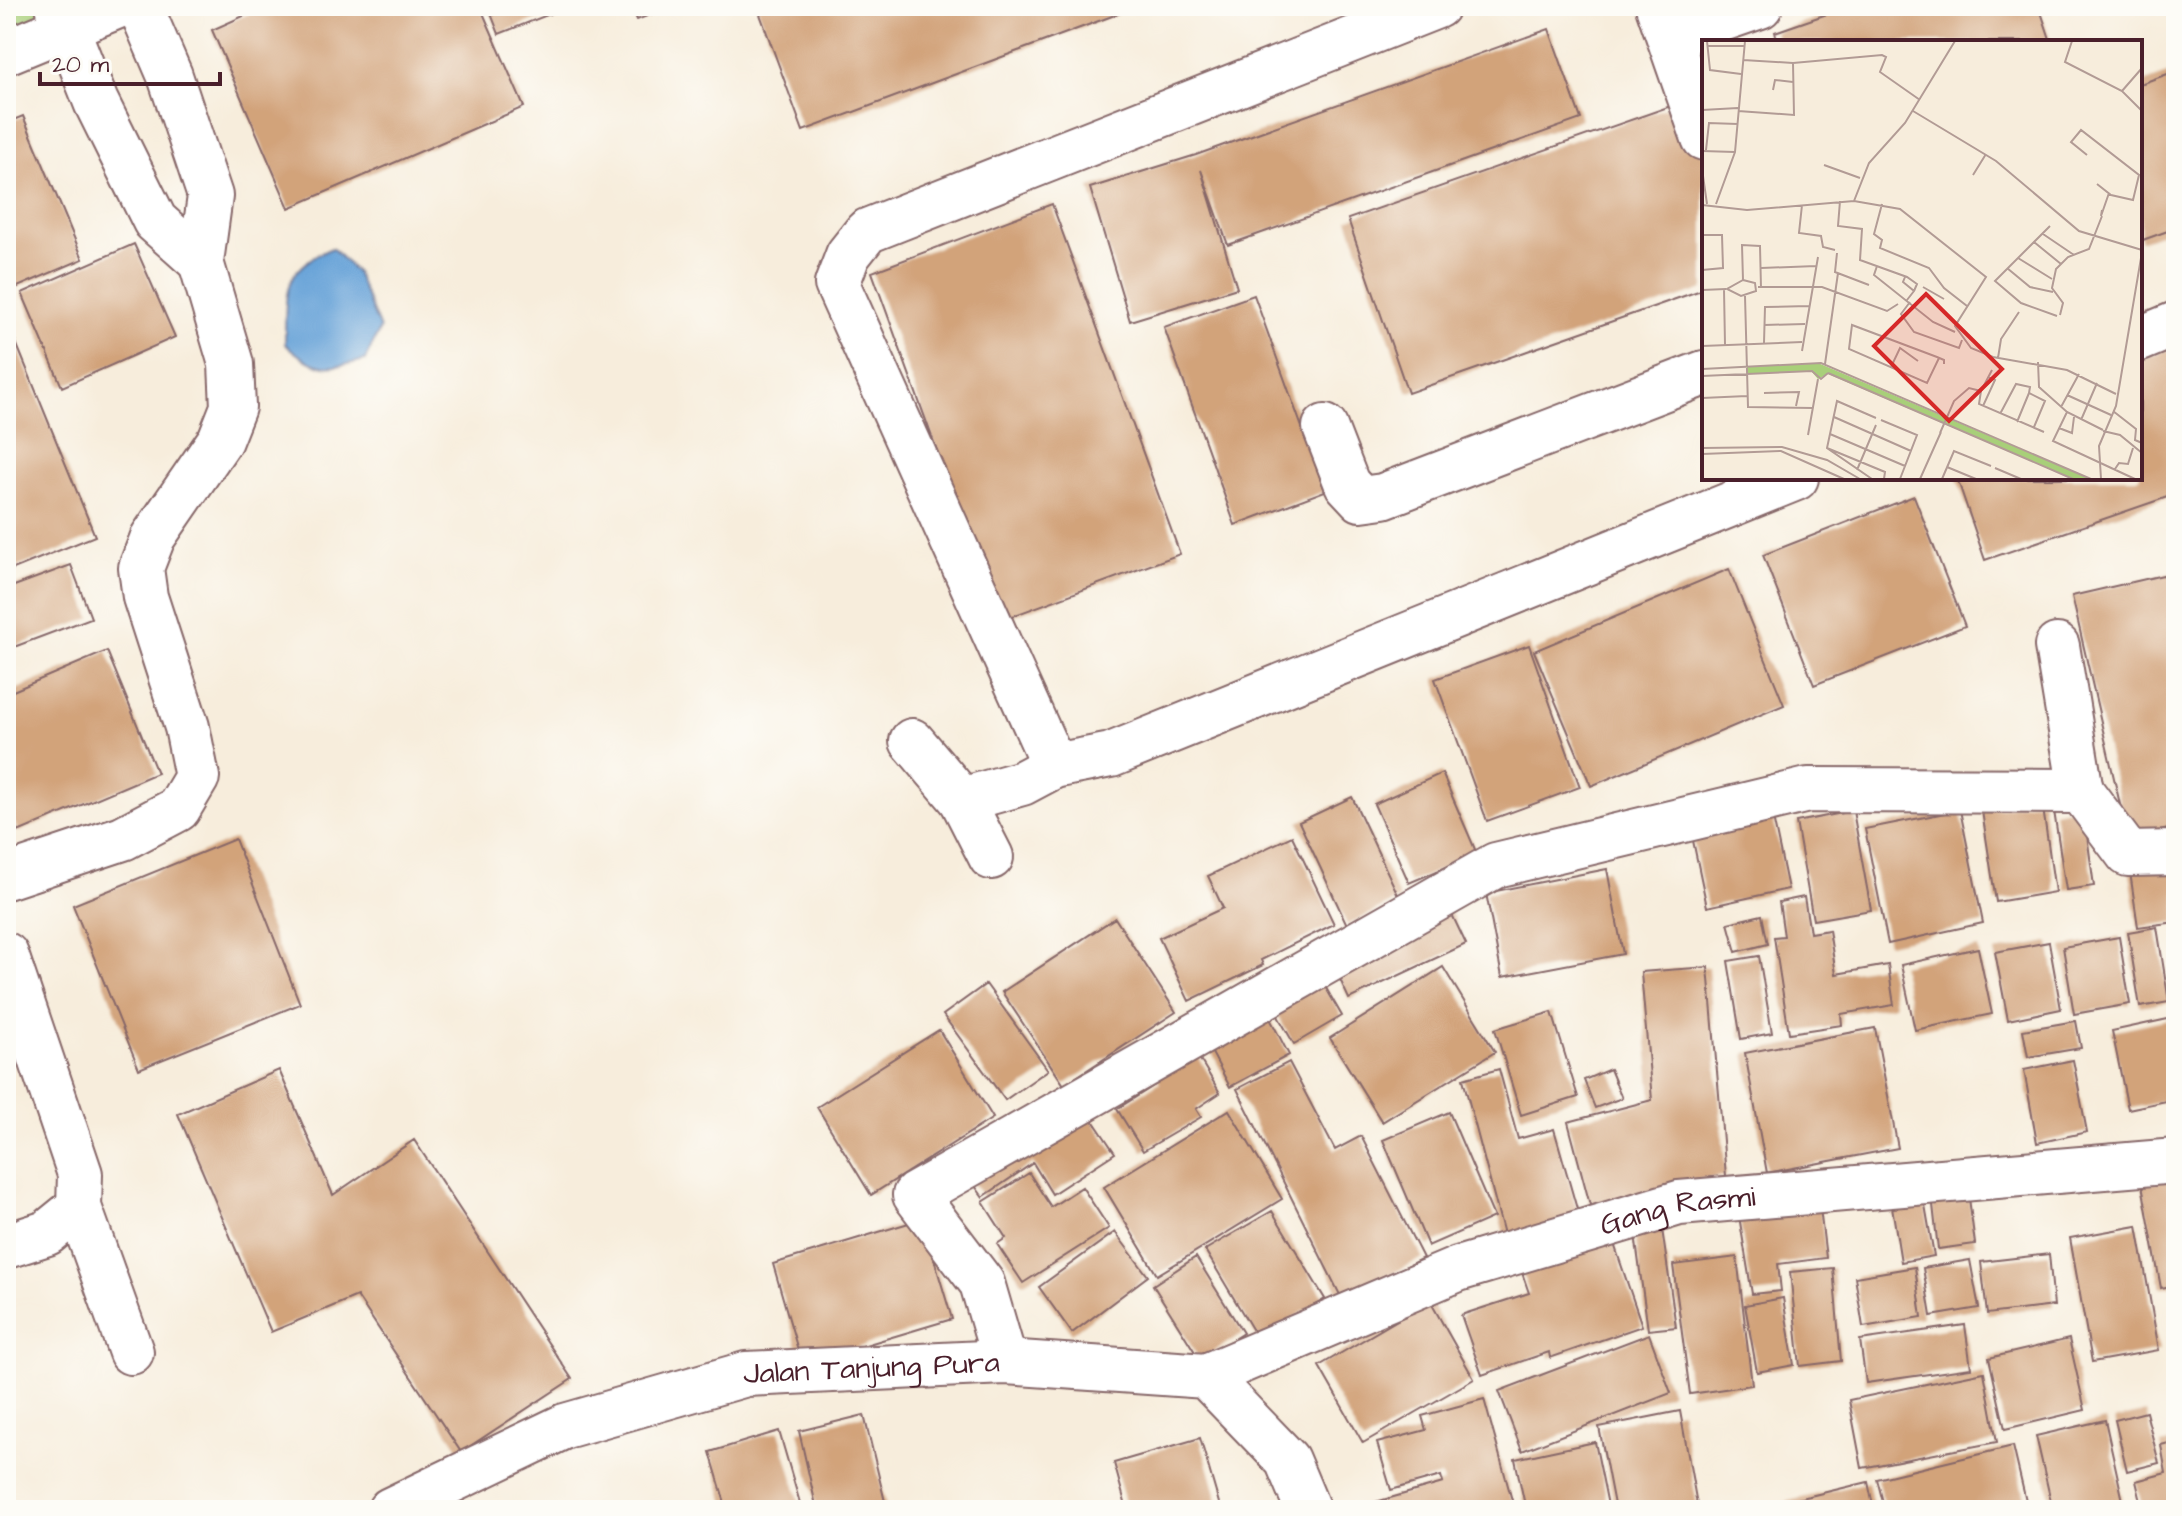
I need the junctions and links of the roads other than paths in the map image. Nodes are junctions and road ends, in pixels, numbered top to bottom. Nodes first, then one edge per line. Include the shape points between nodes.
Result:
1 (118, 6) edge
2 (140, 6) edge
3 (1437, 6) edge
4 (1760, 6) edge
5 (62, 17) edge
6 (1664, 22) edge
7 (6, 52) edge
8 (1702, 132) edge
9 (201, 262) junction
10 (2176, 324) edge
11 (2142, 338) edge
12 (1702, 374) edge
13 (1325, 427) dead end
14 (1791, 480) edge
15 (2057, 646) dead end
16 (912, 741) dead end
17 (1054, 766) junction
18 (2081, 791) junction
19 (962, 800) junction
20 (2176, 853) edge
21 (991, 857) dead end
22 (6, 877) edge
23 (6, 955) edge
24 (2176, 1161) edge
25 (79, 1207) junction
26 (6, 1246) edge
27 (131, 1352) dead end
28 (1005, 1362) junction
29 (1206, 1376) junction
30 (390, 1510) edge
31 (1308, 1510) edge

1 - 5 street
2 - 9 street via 210,196
3 - 17 street via 867,231 848,255 837,284
4 - 6 street
5 - 7 street
5 - 9 street via 96,102 155,221
6 - 8 street
9 - 22 street via 231,364 233,407 220,440 153,537 141,568 197,777 178,809 123,838
10 - 11 street
12 - 13 street via 1383,496 1361,499 1347,484
14 - 17 street via 1111,755
15 - 18 street
16 - 19 street
17 - 19 street via 1022,783
18 - 20 street via 2128,854
18 - 28 street via 1808,790 1496,865 915,1195 982,1283
19 - 21 street
23 - 25 street via 80,1174
24 - 29 street, Gang Rasmi via 1679,1203 1458,1269
25 - 26 street via 47,1233
25 - 27 street
28 - 29 street, Jalan Tanjung Pura
28 - 30 street, Jalan Tanjung Pura via 746,1374 565,1426
29 - 31 street via 1287,1460

